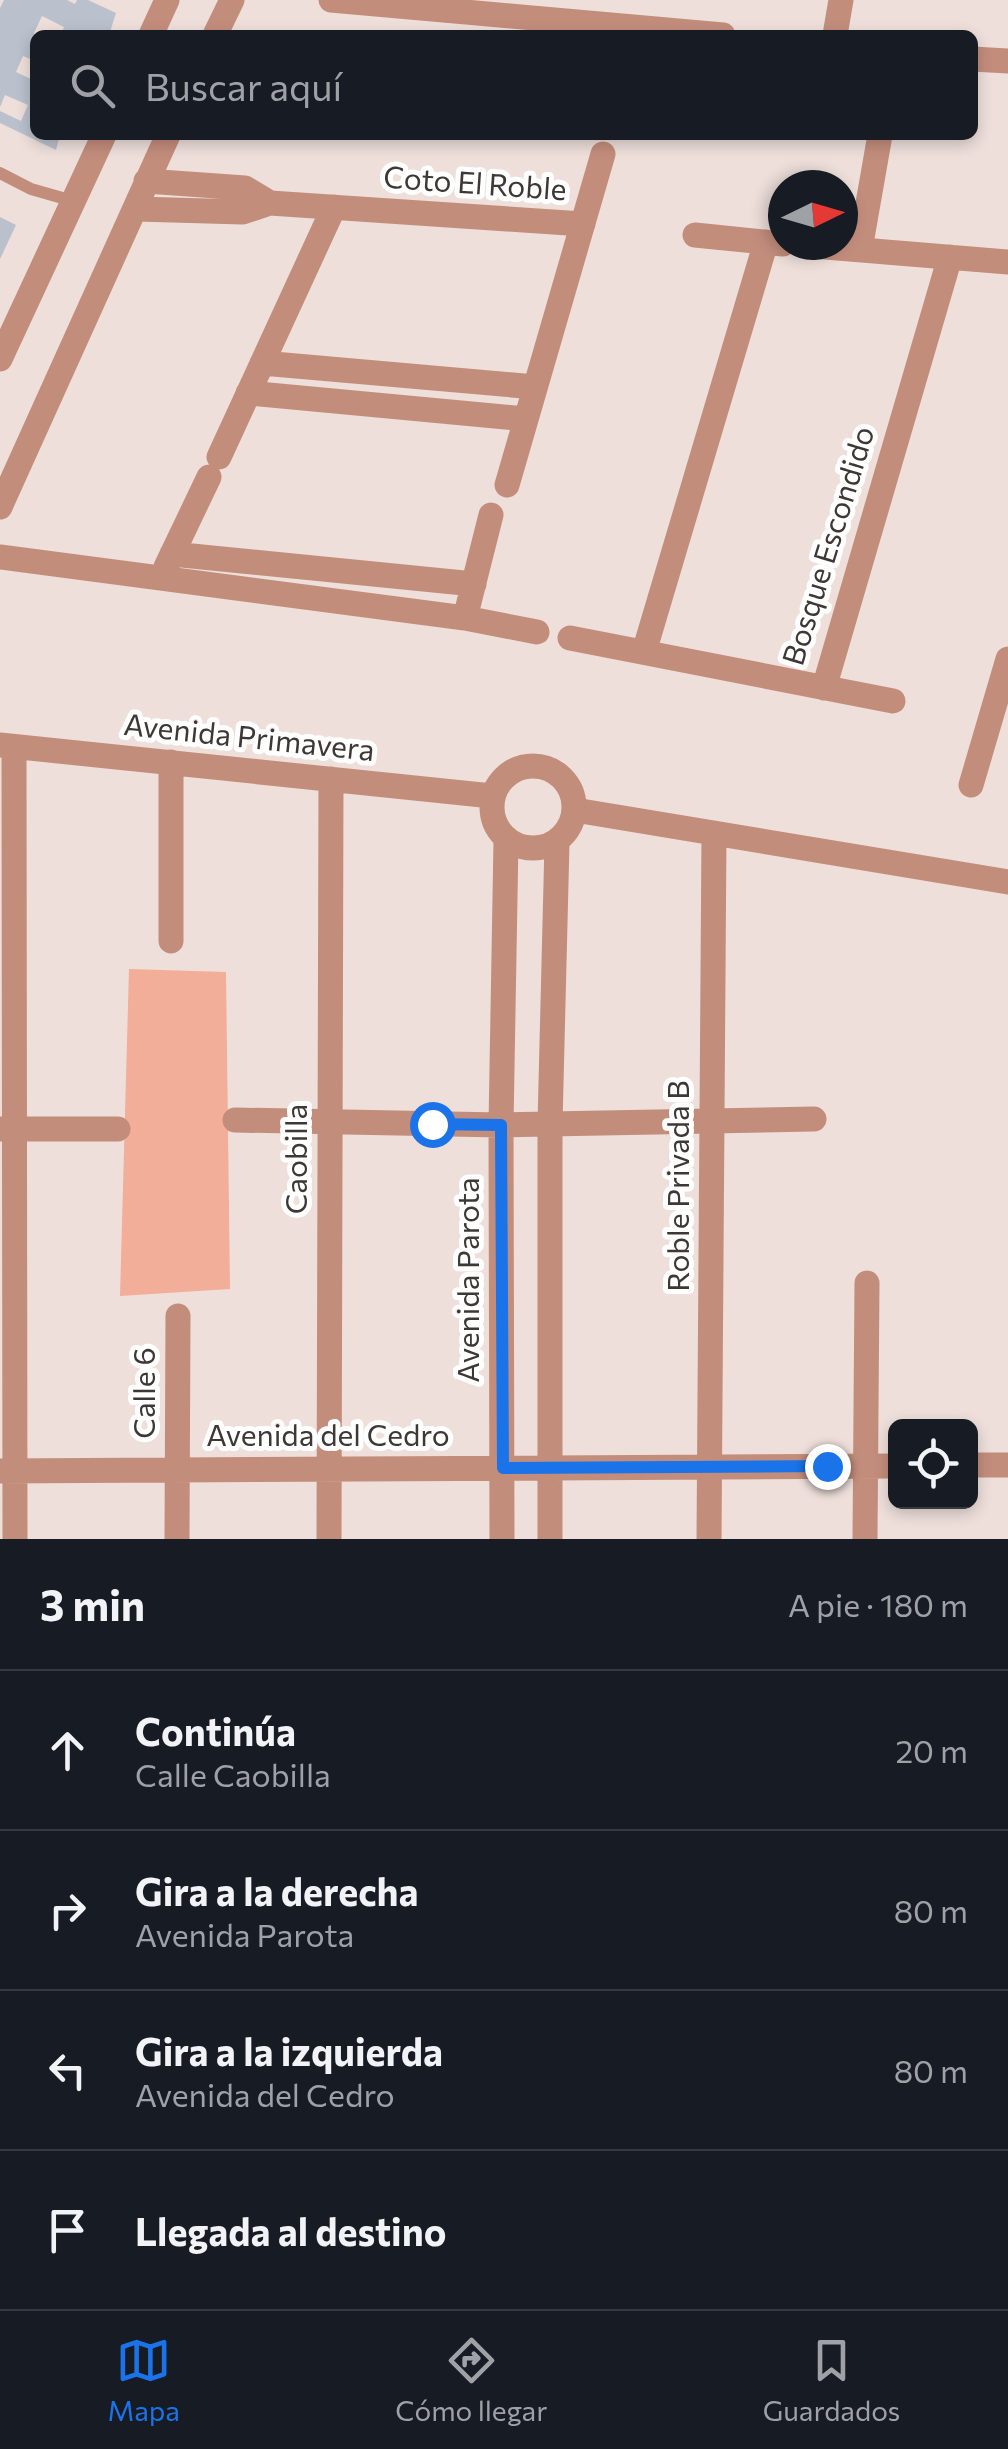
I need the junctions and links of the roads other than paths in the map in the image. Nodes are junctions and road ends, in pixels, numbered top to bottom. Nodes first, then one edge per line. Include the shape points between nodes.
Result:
1 (167, 0) edge
2 (232, 0) edge
3 (331, 0) edge
4 (841, 0) edge
5 (152, 30) edge
6 (217, 30) edge
7 (668, 30) edge
8 (836, 30) edge
9 (978, 59) edge
10 (1008, 62) edge
11 (102, 140) edge
12 (166, 140) edge
13 (879, 140) edge
14 (602, 154) dead end
15 (0, 173) edge
16 (146, 182) junction
17 (73, 201) junction
18 (270, 203) junction
19 (334, 207) junction
20 (136, 210) junction
21 (583, 224) junction
22 (695, 235) dead end
23 (768, 242) edge
24 (860, 249) joint
25 (950, 257) junction
26 (769, 260) edge
27 (1008, 262) edge
28 (0, 359) edge
29 (262, 363) junction
30 (535, 387) junction
31 (248, 393) junction
32 (526, 419) junction
33 (507, 486) dead end
34 (0, 506) edge
35 (492, 515) dead end
36 (172, 554) junction
37 (0, 557) edge
38 (160, 579) junction
39 (474, 584) junction
40 (465, 618) junction
41 (538, 632) dead end
42 (570, 638) dead end
43 (644, 652) junction
44 (1008, 660) edge
45 (824, 688) junction
46 (893, 701) dead end
47 (1000, 714) edge
48 (7, 746) edge
49 (170, 762) junction
50 (332, 779) junction
51 (971, 785) dead end
52 (492, 796) junction
53 (575, 810) junction
54 (714, 833) junction
55 (506, 841) junction
56 (557, 842) junction
57 (1008, 882) edge
58 (171, 941) dead end
59 (712, 1119) junction
60 (814, 1119) dead end
61 (235, 1120) dead end
62 (330, 1121) junction
63 (550, 1124) junction
64 (501, 1125) junction
65 (8, 1129) edge
66 (118, 1129) dead end
67 (867, 1284) dead end
68 (178, 1316) dead end
69 (1008, 1465) edge
70 (866, 1466) junction
71 (888, 1466) edge
72 (978, 1466) edge
73 (710, 1467) junction
74 (503, 1468) junction
75 (550, 1468) junction
76 (329, 1469) junction
77 (7, 1470) edge
78 (177, 1470) junction
79 (15, 1539) edge
80 (177, 1539) edge
81 (329, 1539) edge
82 (502, 1539) edge
83 (550, 1539) edge
84 (710, 1539) edge
85 (866, 1539) edge

1 - 5 street
2 - 6 street
3 - 7 street
4 - 8 street
9 - 10 street
11 - 17 street
12 - 16 street
13 - 24 street
14 - 21 street
15 - 17 lane
16 - 18 street, Coto El Roble via 245,188
16 - 20 street
17 - 28 street
18 - 19 street, Coto El Roble
18 - 20 street, Coto El Roble via 243,212
19 - 21 street, Coto El Roble
19 - 29 street
20 - 34 street
21 - 30 street, Coto El Roble
22 - 23 street
24 - 25 street
25 - 27 street
25 - 45 street, Bosque Escondido
26 - 43 street
29 - 30 street
29 - 31 street
30 - 32 street, Coto El Roble
31 - 32 street
31 - 36 street
32 - 33 street, Coto El Roble
35 - 39 street
36 - 38 street
36 - 39 street
37 - 38 street
38 - 40 street
39 - 40 street
40 - 41 street
42 - 43 street, Bosque Escondido
43 - 45 street, Bosque Escondido
44 - 47 street
45 - 46 street
47 - 51 street
48 - 49 street, Avenida Primavera
48 - 65 street
49 - 50 street, Avenida Primavera
49 - 58 street
50 - 52 street, Avenida Primavera
50 - 62 street, Caobilla
52 - 53 street via 514,770 548,768 572,792
52 - 55 street via 492,821
53 - 54 street
53 - 56 street
54 - 57 street
54 - 59 street, Roble Privada B
55 - 56 street via 531,850
55 - 64 street, Avenida Parota
56 - 63 street
59 - 60 street
59 - 63 street
59 - 73 street, Roble Privada B
61 - 62 street
62 - 64 street
62 - 76 street, Caobilla
63 - 64 street
63 - 75 street
64 - 74 street, Avenida Parota
65 - 66 street
65 - 77 street
67 - 70 street
68 - 78 street, Calle 6
69 - 72 street
70 - 71 street, Avenida del Cedro
70 - 73 street, Avenida del Cedro
70 - 85 street
73 - 75 street, Avenida del Cedro
73 - 84 street, Roble Privada B
74 - 75 street, Avenida del Cedro
74 - 76 street, Avenida del Cedro
74 - 82 street, Avenida Parota
75 - 83 street
76 - 78 street, Avenida del Cedro
76 - 81 street, Caobilla
77 - 78 street, Avenida del Cedro
77 - 79 street
78 - 80 street, Calle 6

